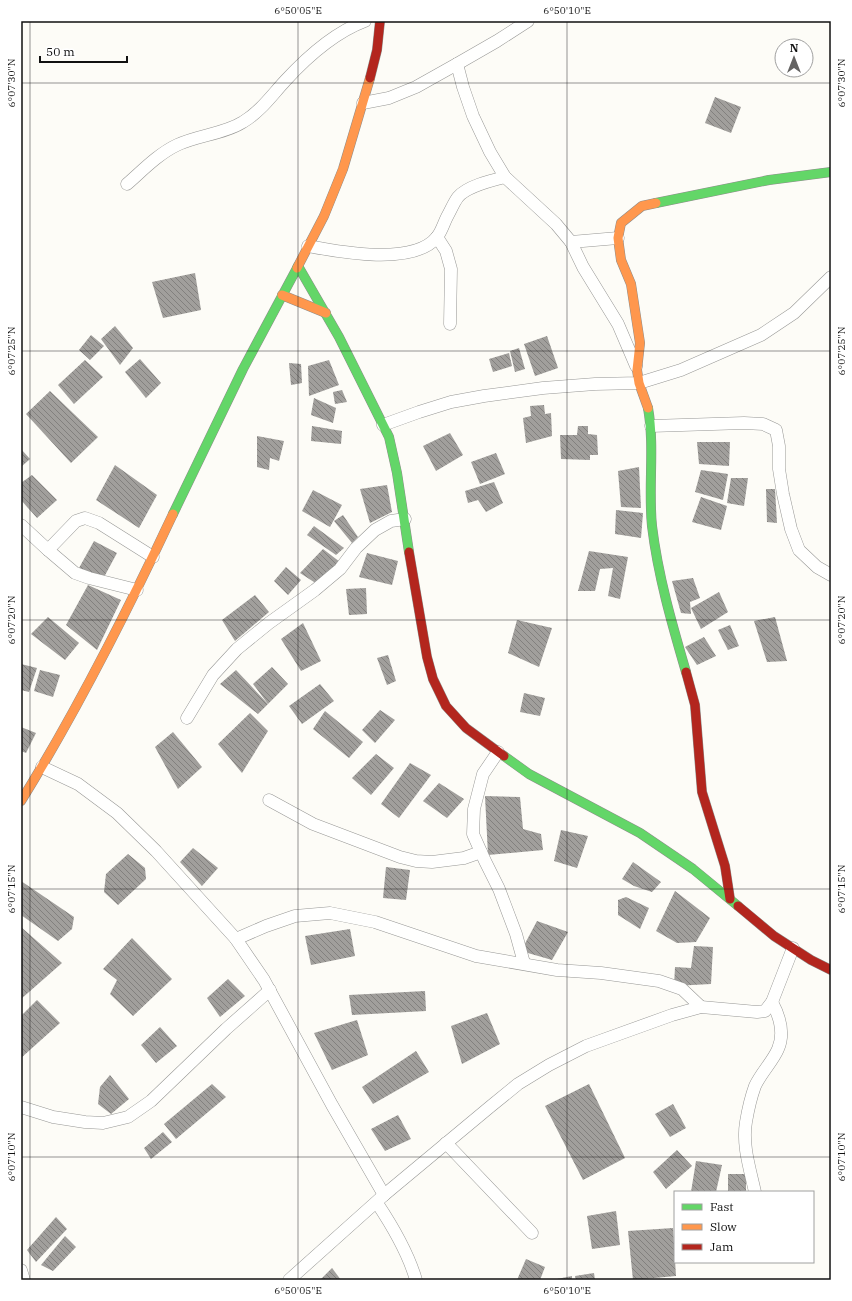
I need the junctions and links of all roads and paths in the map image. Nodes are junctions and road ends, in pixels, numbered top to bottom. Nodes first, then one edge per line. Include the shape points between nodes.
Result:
1 (365, 21) edge
2 (380, 21) edge
3 (528, 21) edge
4 (458, 64) junction
5 (363, 103) junction
6 (831, 172) edge
7 (506, 177) junction
8 (126, 184) dead end
9 (437, 237) junction
10 (618, 238) junction
11 (571, 242) junction
12 (308, 246) junction
13 (298, 266) junction
14 (831, 277) edge
15 (282, 295) junction
16 (326, 313) junction
17 (450, 324) dead end
18 (638, 370) junction
19 (639, 383) junction
20 (383, 425) junction
21 (651, 426) junction
22 (405, 519) junction
23 (21, 525) edge
24 (48, 550) junction
25 (153, 557) junction
26 (831, 575) edge
27 (137, 590) junction
28 (186, 718) dead end
29 (498, 752) junction
30 (42, 767) junction
31 (269, 800) dead end
32 (21, 801) edge
33 (481, 852) junction
34 (730, 899) junction
35 (236, 939) junction
36 (792, 948) junction
37 (524, 963) junction
38 (831, 970) edge
39 (270, 990) junction
40 (772, 1002) junction
41 (701, 1007) junction
42 (21, 1107) edge
43 (446, 1144) junction
44 (755, 1191) edge
45 (381, 1199) junction
46 (532, 1233) dead end
47 (21, 1270) edge
48 (24, 1280) edge
49 (289, 1280) edge
50 (416, 1280) edge

1 - 8 street via 337,34 308,58 243,122 176,146
2 - 5 main road via 377,50
3 - 4 street
4 - 5 street via 416,87 389,98
4 - 7 street via 473,116 490,152
5 - 12 main road via 343,169 324,216
6 - 10 main road via 769,180 642,206 621,223
7 - 9 street via 477,185 458,196
7 - 11 street via 556,224
9 - 12 street via 422,249 400,254 340,252
9 - 17 street via 446,251 450,269
10 - 11 street
10 - 18 main road via 621,260 630,284 636,313 640,343
11 - 18 street via 583,267 618,324
12 - 13 main road
13 - 15 main road
13 - 16 main road
14 - 19 street via 794,313 761,335 681,370
15 - 16 main road
15 - 25 main road via 243,369
16 - 20 main road
18 - 19 main road
19 - 20 street via 543,388 484,396 425,410
19 - 21 main road via 647,404
20 - 22 main road via 389,438
21 - 26 street via 744,423 763,424 776,430 780,475 791,529 799,550 817,567
21 - 34 main road via 652,526 664,595 695,706 702,792 725,866
22 - 28 street via 391,521 375,530 356,548 340,569 237,649 213,675
22 - 29 main road via 415,592 433,679 446,706 466,728
23 - 24 street
24 - 25 street via 76,521 85,518 99,523
24 - 27 street via 75,573
25 - 27 main road
27 - 30 main road
29 - 33 street via 483,774 474,809 473,834
29 - 34 main road via 529,774 640,833
30 - 32 main road
30 - 35 street via 78,784 117,813 156,851
31 - 33 street via 313,824 416,861 464,858
33 - 37 street via 500,889
34 - 36 main road
35 - 37 street via 295,916 330,913 375,922 476,956
35 - 39 street
36 - 38 main road
36 - 40 street
37 - 41 street via 557,970 659,981 682,989
39 - 42 street via 151,1101 128,1117 103,1123 84,1122 53,1117
39 - 45 street
40 - 41 street via 765,1011 757,1012
40 - 44 street via 778,1012 782,1029 778,1049 755,1086 746,1124 747,1157
41 - 43 street via 586,1046 549,1065 518,1084
43 - 45 street
43 - 46 street
45 - 49 street
45 - 50 street via 412,1264
47 - 48 street

